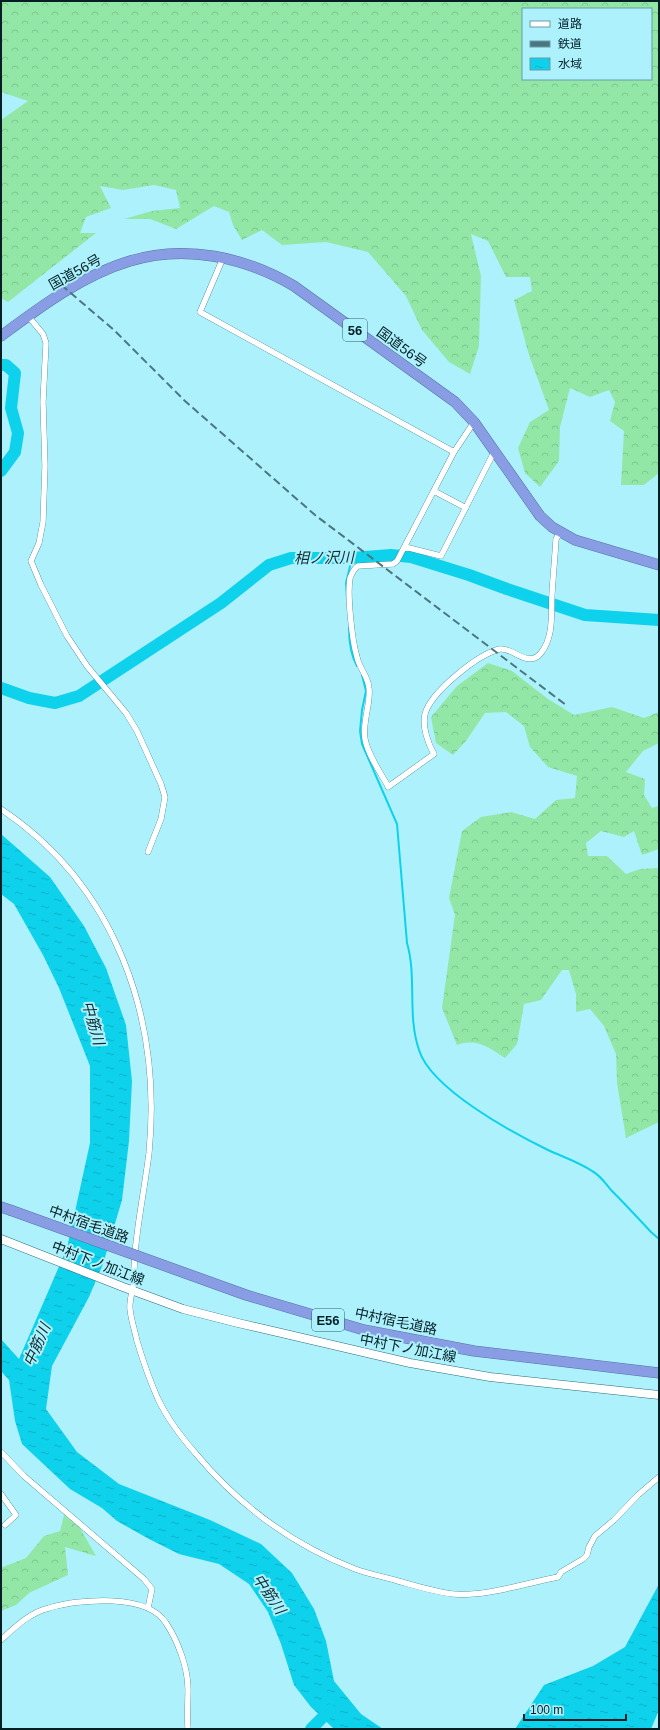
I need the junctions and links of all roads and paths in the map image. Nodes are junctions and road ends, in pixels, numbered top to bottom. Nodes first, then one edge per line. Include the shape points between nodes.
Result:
1 (223, 258) junction
2 (28, 316) junction
3 (1, 336) edge
4 (474, 422) junction
5 (454, 452) junction
6 (496, 453) junction
7 (434, 492) junction
8 (466, 508) junction
9 (560, 533) junction
10 (404, 549) junction
11 (659, 565) edge
12 (1, 809) edge
13 (148, 852) dead end
14 (5, 1208) edge
15 (1, 1239) edge
16 (133, 1291) junction
17 (659, 1373) edge
18 (659, 1395) edge
19 (1, 1452) edge
20 (659, 1476) edge
21 (1, 1494) edge
22 (5, 1525) dead end
23 (148, 1608) junction
24 (1, 1640) edge
25 (188, 1729) edge

1 - 2 highway, 国道56号 / 56 via 199,254 171,254 130,261 82,282
1 - 4 highway, 国道56号 / 56 via 275,275 294,286 455,402
1 - 5 street via 200,312
2 - 3 highway, 国道56号 / 56
2 - 13 street via 43,334 46,343 43,402 43,522 39,543 31,561 67,636 138,731 161,784 165,797 161,819
4 - 5 street
4 - 6 highway, 国道56号 / 56
5 - 7 street
6 - 8 street via 492,456
6 - 9 highway, 国道56号 / 56 via 540,516
7 - 8 street
7 - 10 street
8 - 10 street via 441,556
9 - 10 street via 556,539 550,630 546,646 540,654 530,658 522,658 507,649 500,649 468,666 449,682 425,713 428,744 434,754 388,787 365,739 370,688 366,674 357,659 352,631 350,578 358,566 393,564
9 - 11 highway, 国道56号 / 56 via 575,540
12 - 16 street via 47,845 81,883 103,916 118,946 140,1013 149,1057 149,1150 135,1251
14 - 17 highway, 中村宿毛道路 / E56, bridge via 240,1293 364,1330 474,1351
15 - 16 main road, 中村下ノ加江線
16 - 18 main road, 中村下ノ加江線 via 190,1310 410,1363 490,1377
16 - 20 street via 129,1305 143,1361 159,1402 182,1437 236,1498 271,1524 315,1550 356,1569 453,1594 491,1591 558,1577 561,1572 583,1559 595,1536
19 - 23 street via 24,1476 144,1579 152,1589
21 - 22 street via 16,1515
23 - 24 street via 138,1604 112,1601 48,1608 22,1620
23 - 25 street via 166,1622 180,1649 188,1688

